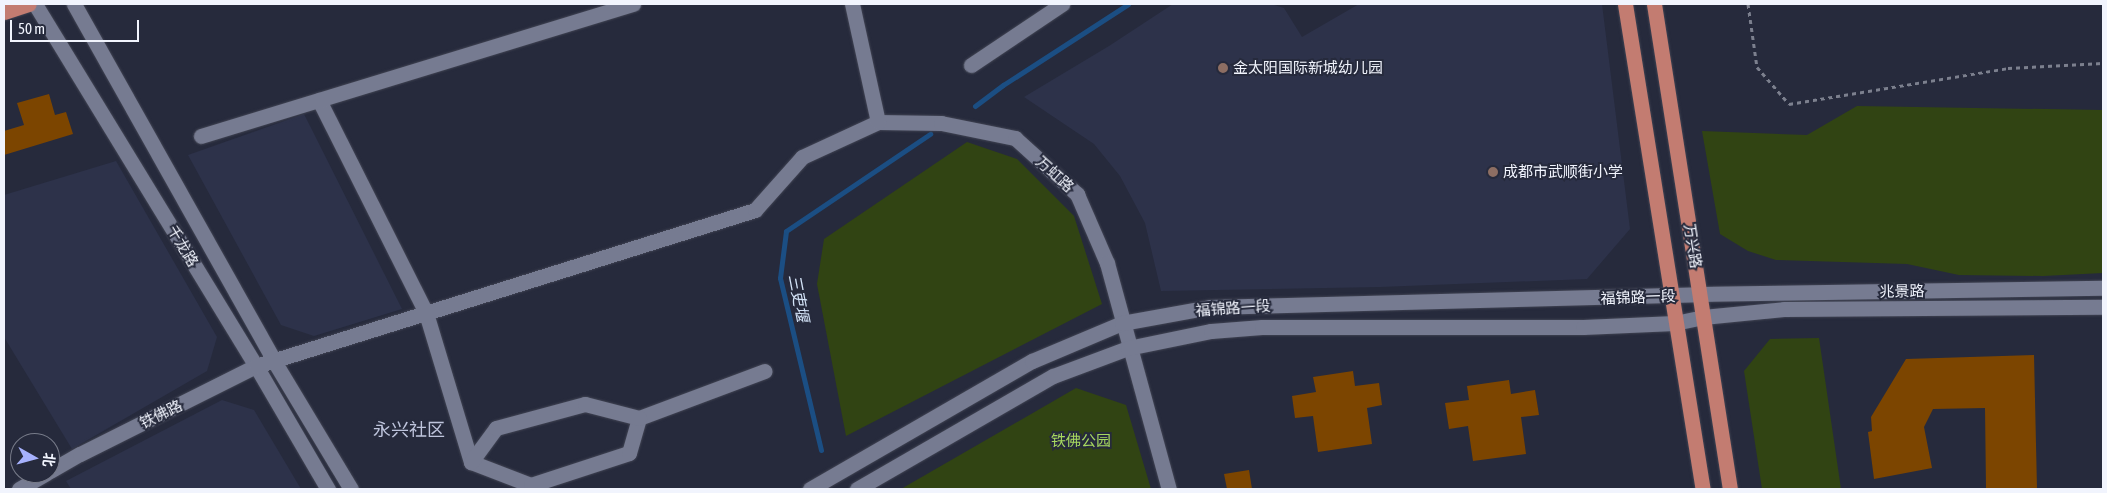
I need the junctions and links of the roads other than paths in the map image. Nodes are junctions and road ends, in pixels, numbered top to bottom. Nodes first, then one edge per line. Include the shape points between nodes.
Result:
1 (29, 4) edge
2 (36, 4) edge
3 (74, 4) edge
4 (633, 4) edge
5 (852, 4) edge
6 (1062, 4) edge
7 (1625, 4) edge
8 (1654, 4) edge
9 (4, 12) edge
10 (971, 64) dead end
11 (319, 100) junction
12 (878, 122) junction
13 (201, 136) dead end
14 (2103, 288) edge
15 (1700, 294) junction
16 (1671, 296) junction
17 (2103, 307) edge
18 (426, 313) junction
19 (1703, 317) junction
20 (1122, 323) junction
21 (1675, 323) junction
22 (1128, 348) junction
23 (274, 361) junction
24 (256, 366) junction
25 (765, 372) dead end
26 (639, 418) junction
27 (471, 462) junction
28 (60, 465) edge
29 (328, 489) edge
30 (351, 489) edge
31 (810, 489) edge
32 (857, 489) edge
33 (1168, 489) edge
34 (1703, 489) edge
35 (1730, 489) edge

1 - 9 main road
2 - 24 street, 千龙路
3 - 23 street, 千龙路
4 - 11 street
5 - 12 street
6 - 10 street
7 - 16 main road
8 - 15 main road, 万兴路
11 - 13 street
11 - 18 street
12 - 18 street, 铁佛路 via 802,157 756,210
12 - 20 street, 万虹路 via 941,123 1014,138 1077,194 1107,263
14 - 15 street, 兆景路
15 - 16 street, 福锦路一段
15 - 19 main road, 万兴路
16 - 20 street, 福锦路一段 via 1210,307
16 - 21 main road
17 - 19 street, 兆景路 via 1784,309
18 - 23 street, 铁佛路
18 - 27 street
19 - 21 street, 福锦路一段
19 - 35 main road, 万兴路
20 - 22 street, 万虹路
20 - 31 street, 福锦路一段 via 1032,360
21 - 22 street, 福锦路一段 via 1583,327 1262,328 1211,331
21 - 34 main road
22 - 32 street, 福锦路一段 via 1054,376
22 - 33 street, 万虹路
23 - 24 street, 铁佛路
23 - 30 street, 千龙路
24 - 28 street, 铁佛路
24 - 29 street, 千龙路
25 - 26 street
26 - 27 street via 585,404 496,428
26 - 27 street via 629,453 531,485

